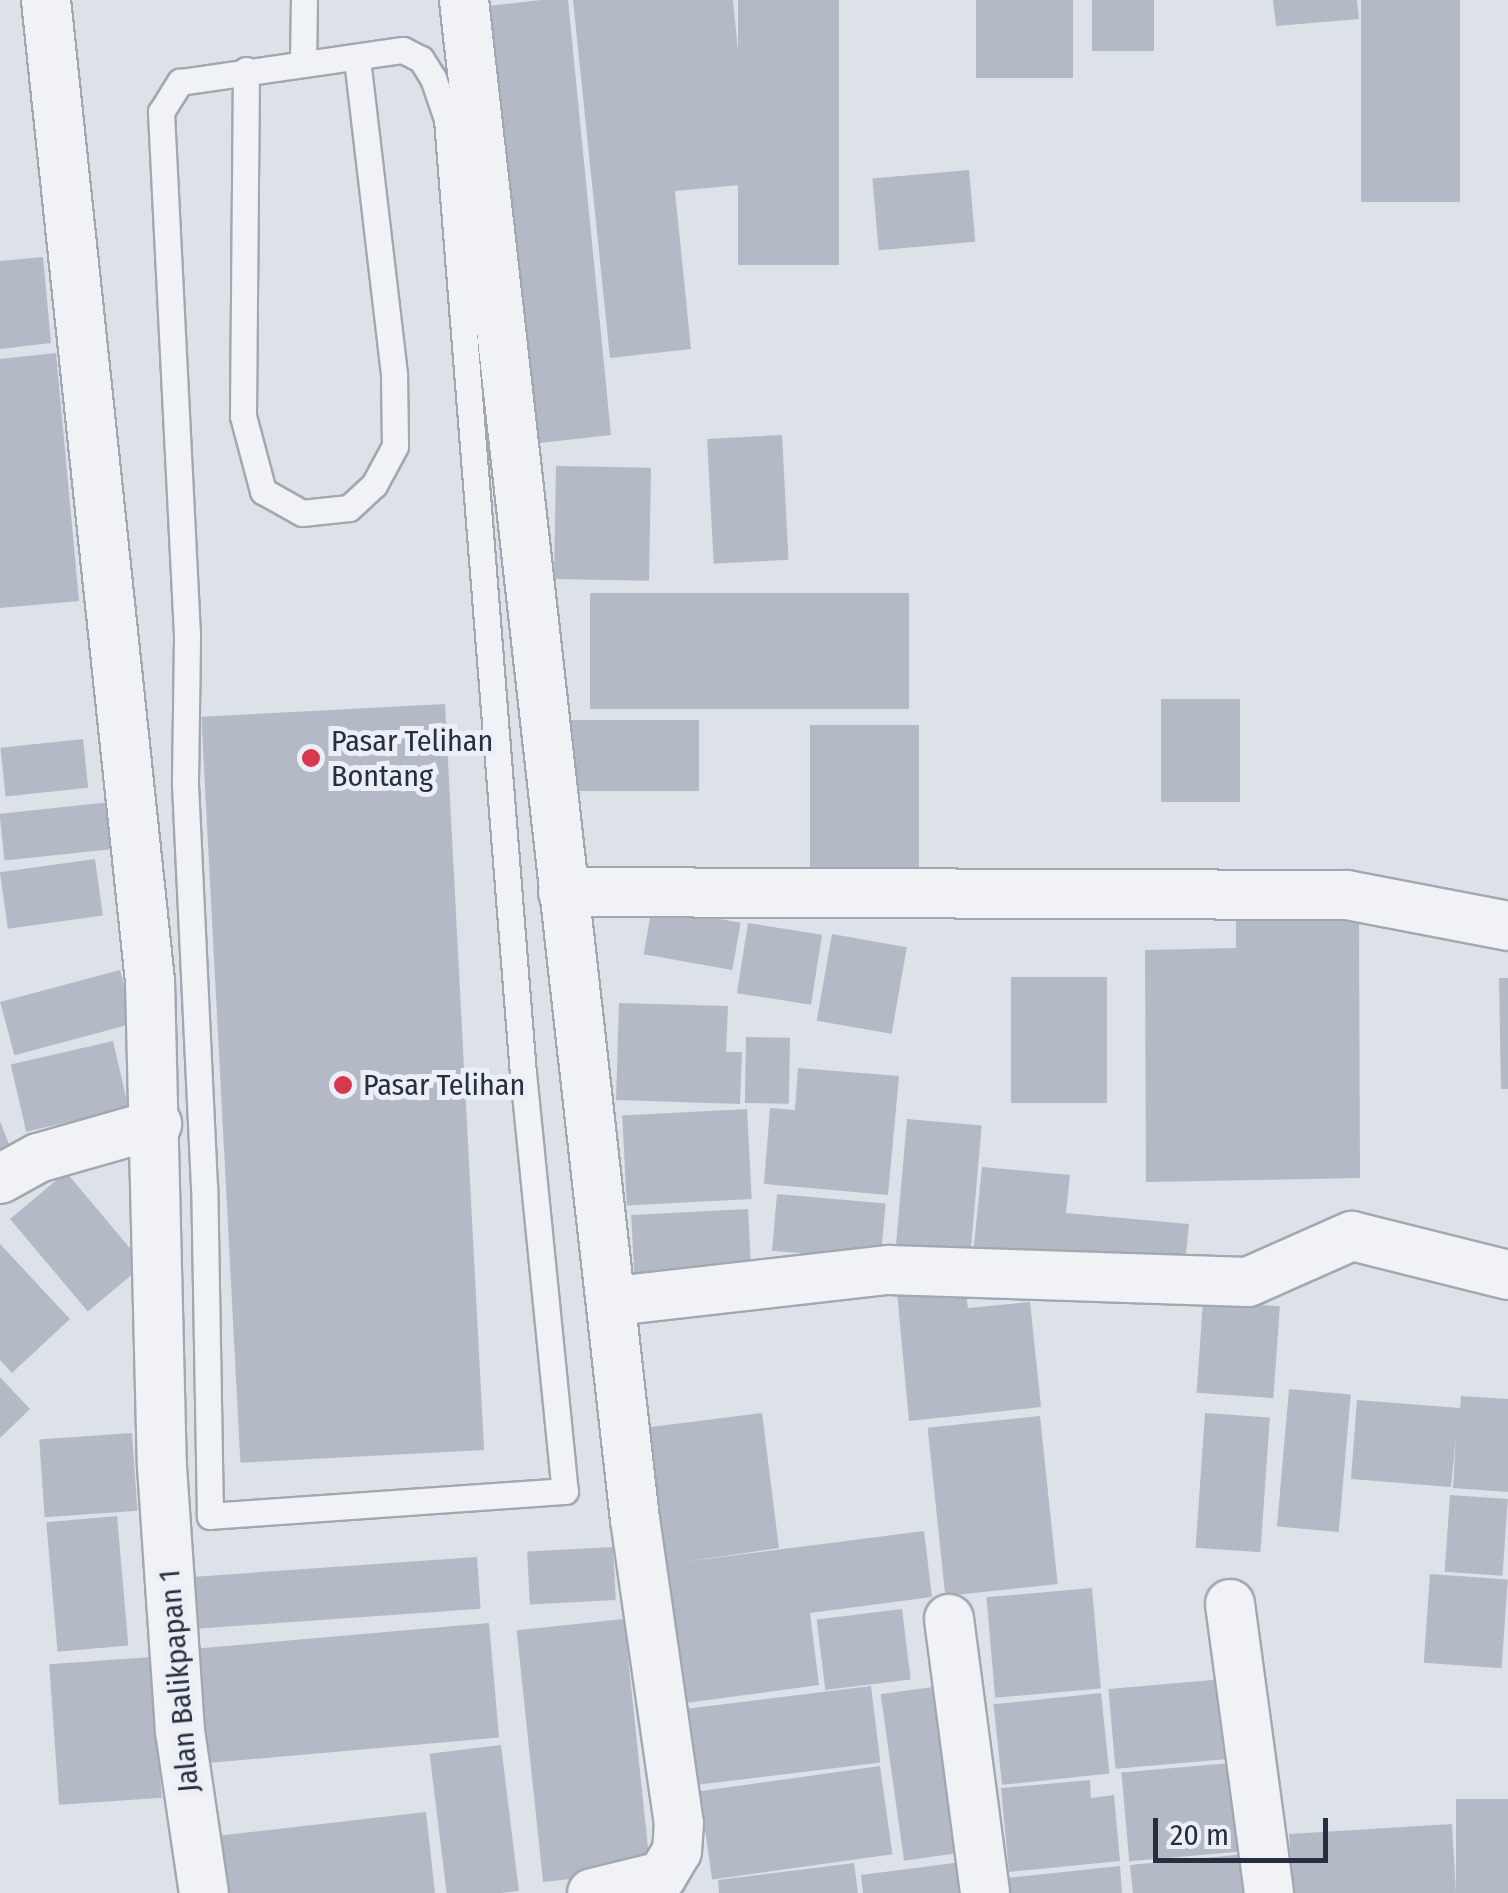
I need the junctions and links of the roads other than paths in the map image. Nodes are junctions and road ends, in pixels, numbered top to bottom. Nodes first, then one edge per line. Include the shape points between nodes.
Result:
1 (46, 0) edge
2 (304, 0) edge
3 (464, 0) edge
4 (358, 59) junction
5 (303, 63) junction
6 (246, 70) junction
7 (564, 892) junction
8 (1508, 926) edge
9 (157, 1124) junction
10 (0, 1179) edge
11 (1508, 1275) edge
12 (615, 1301) junction
13 (1230, 1604) dead end
14 (950, 1618) dead end
15 (672, 1881) edge
16 (204, 1893) edge
17 (592, 1893) edge
18 (985, 1893) edge
19 (1269, 1893) edge

1 - 9 street, Jalan Balikpapan 1 via 150,980
2 - 5 lane
3 - 7 street
4 - 5 lane
4 - 6 lane via 394,374 394,446 374,486 349,508 302,513 263,491 243,416
4 - 6 lane via 402,50 421,59 447,119 523,1074 565,1492 210,1516 204,1188 185,782 187,634 161,112 180,82
5 - 6 lane
7 - 8 street via 1347,895
7 - 12 street
9 - 10 street via 38,1158
9 - 16 street, Jalan Balikpapan 1 via 162,1467 180,1732
11 - 12 street via 1352,1236 1237,1283 889,1270
12 - 15 street via 635,1519 680,1823
13 - 19 street
14 - 18 street
15 - 17 street

